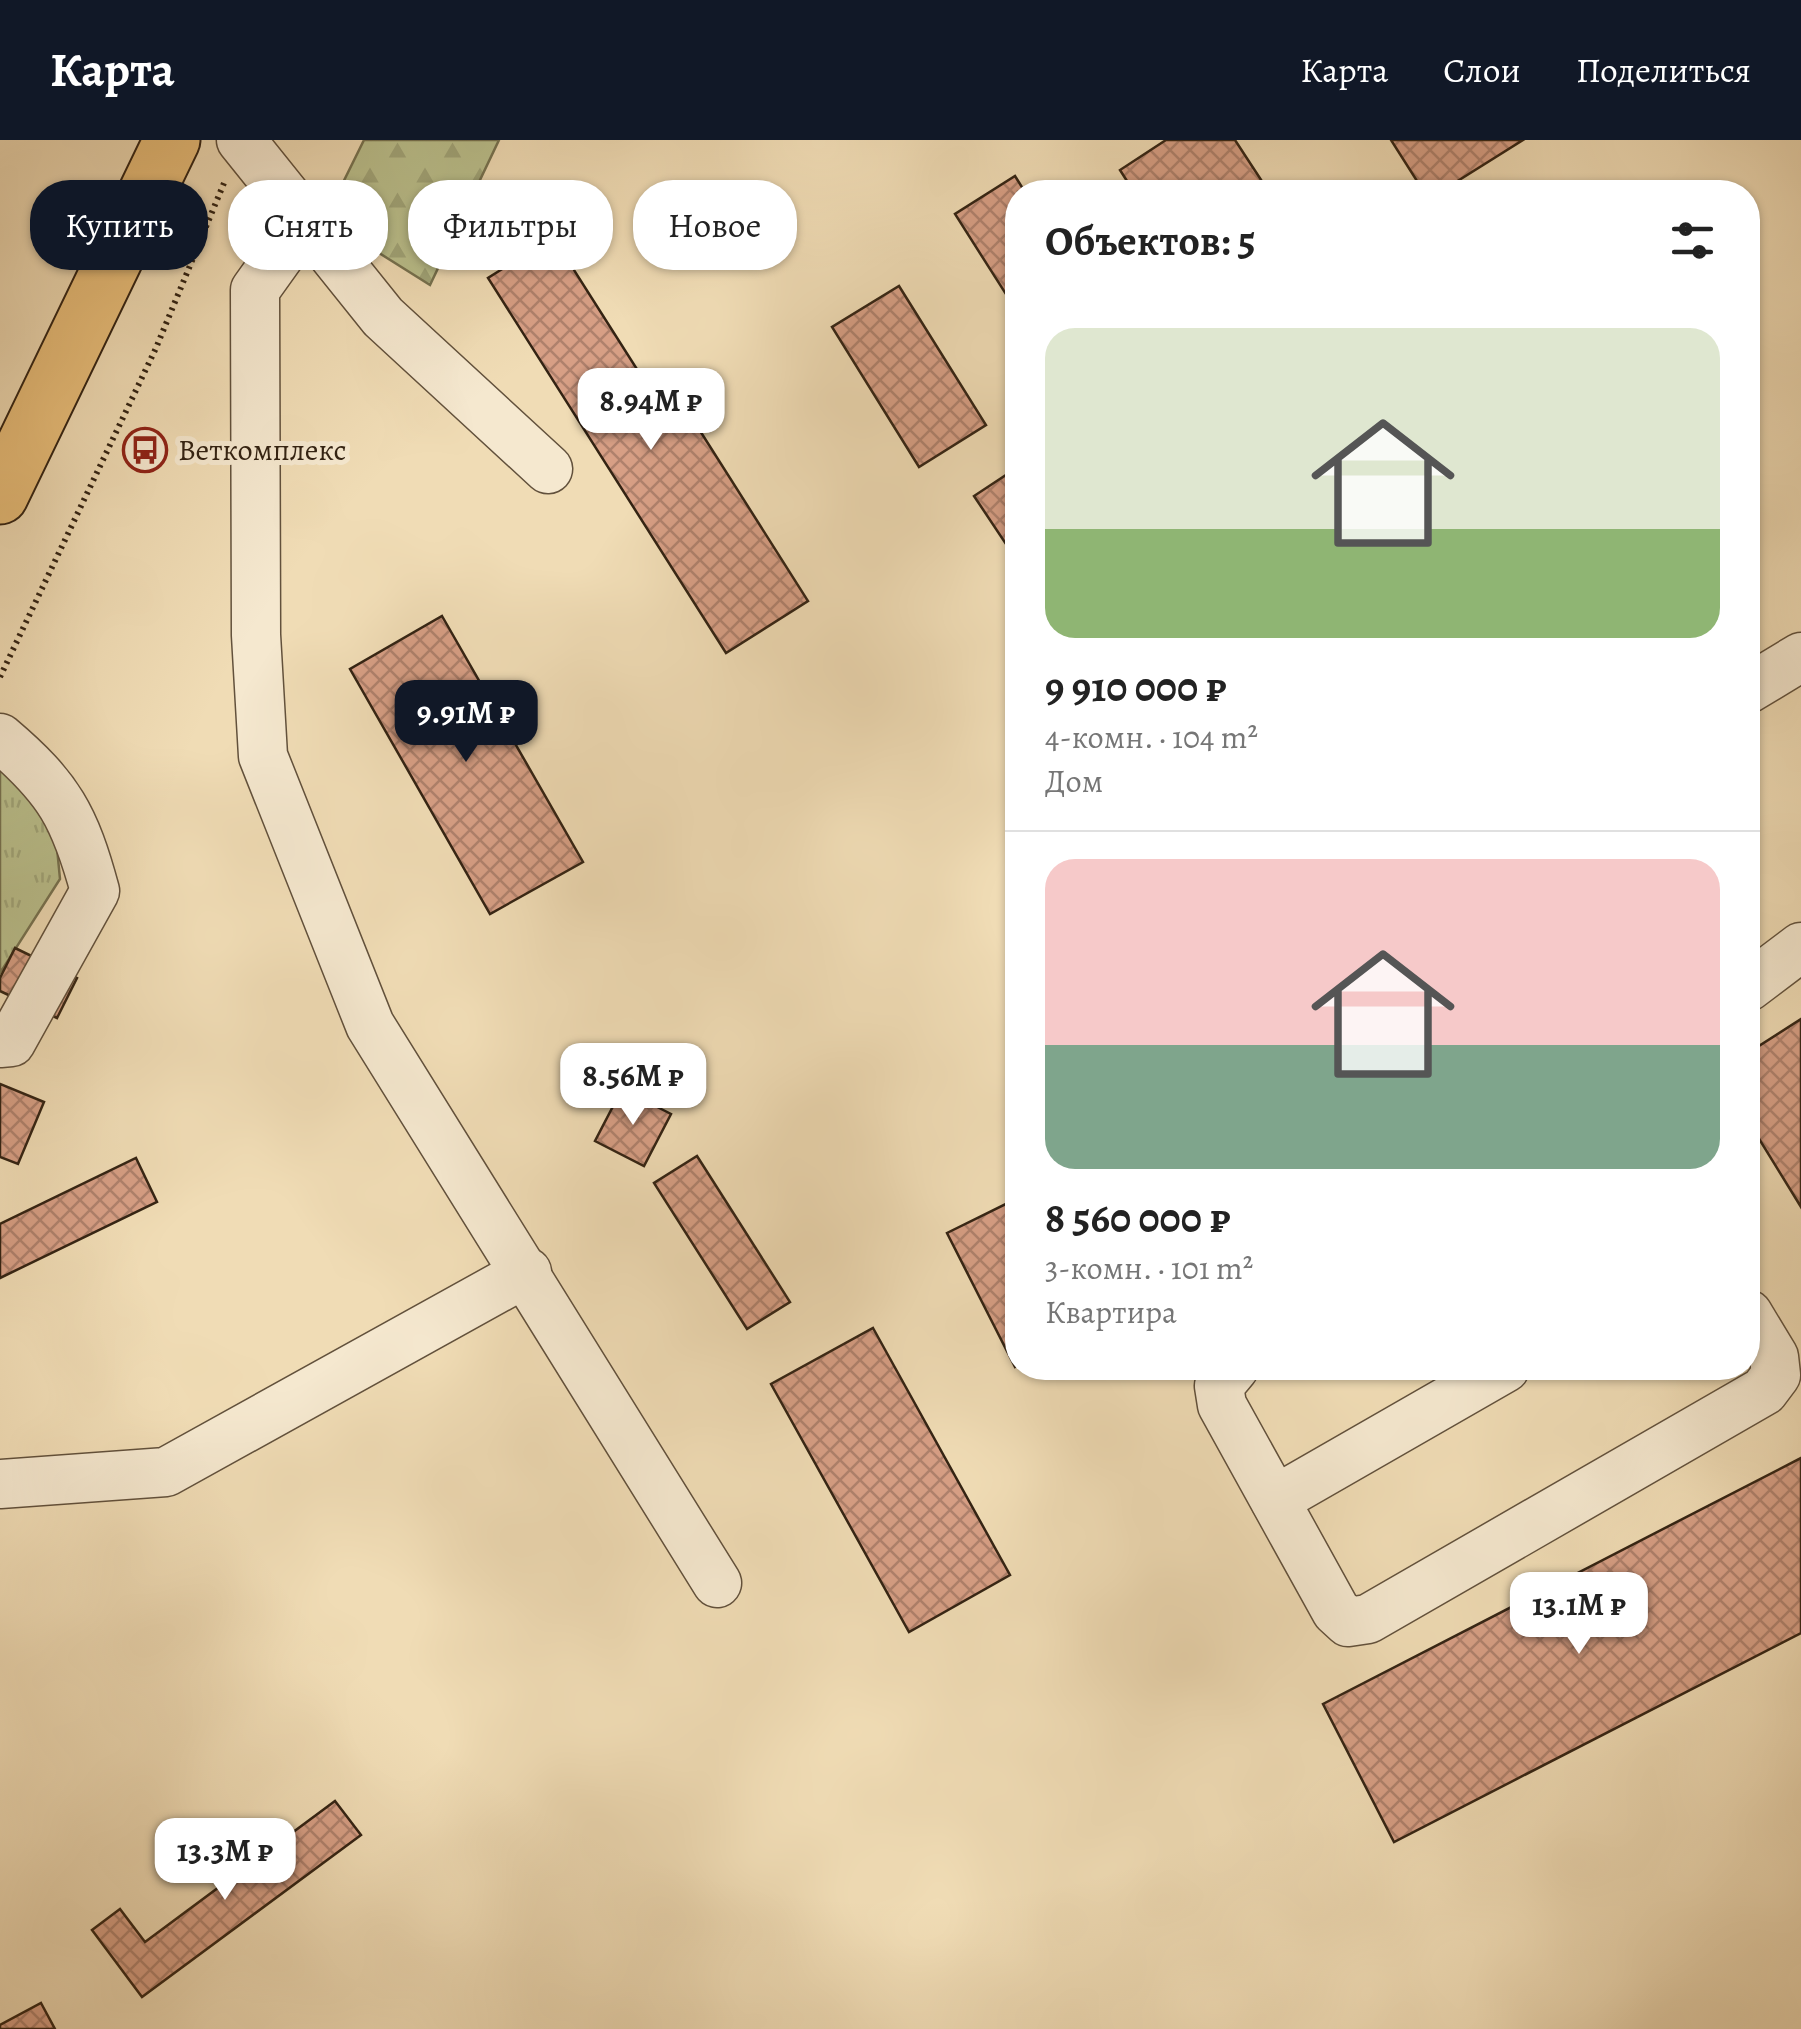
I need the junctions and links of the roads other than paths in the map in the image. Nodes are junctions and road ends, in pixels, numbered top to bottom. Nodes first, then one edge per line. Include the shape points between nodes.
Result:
1 (172, 140) edge
2 (241, 140) edge
3 (273, 180) edge
4 (270, 270) edge
5 (345, 270) edge
6 (17, 430) edge
7 (548, 469) dead end
8 (0, 496) edge
9 (1801, 656) edge
10 (1760, 682) edge
11 (0, 738) edge
12 (1801, 947) edge
13 (1760, 978) edge
14 (0, 1043) edge
15 (527, 1272) junction
16 (1760, 1334) edge
17 (1224, 1380) edge
18 (1485, 1380) edge
19 (0, 1484) edge
20 (1275, 1500) junction
21 (717, 1584) dead end

1 - 6 main road
2 - 3 lane
4 - 15 lane via 256,290 256,635 263,756 370,1026
5 - 7 lane via 383,317
6 - 8 main road
9 - 10 lane
11 - 14 lane via 46,776 80,834 96,891 11,1042
12 - 13 lane
15 - 19 lane via 166,1472
15 - 21 lane
16 - 20 lane via 1776,1376 1764,1390 1368,1619 1348,1622 1336,1611
17 - 20 lane via 1222,1405
18 - 20 lane

